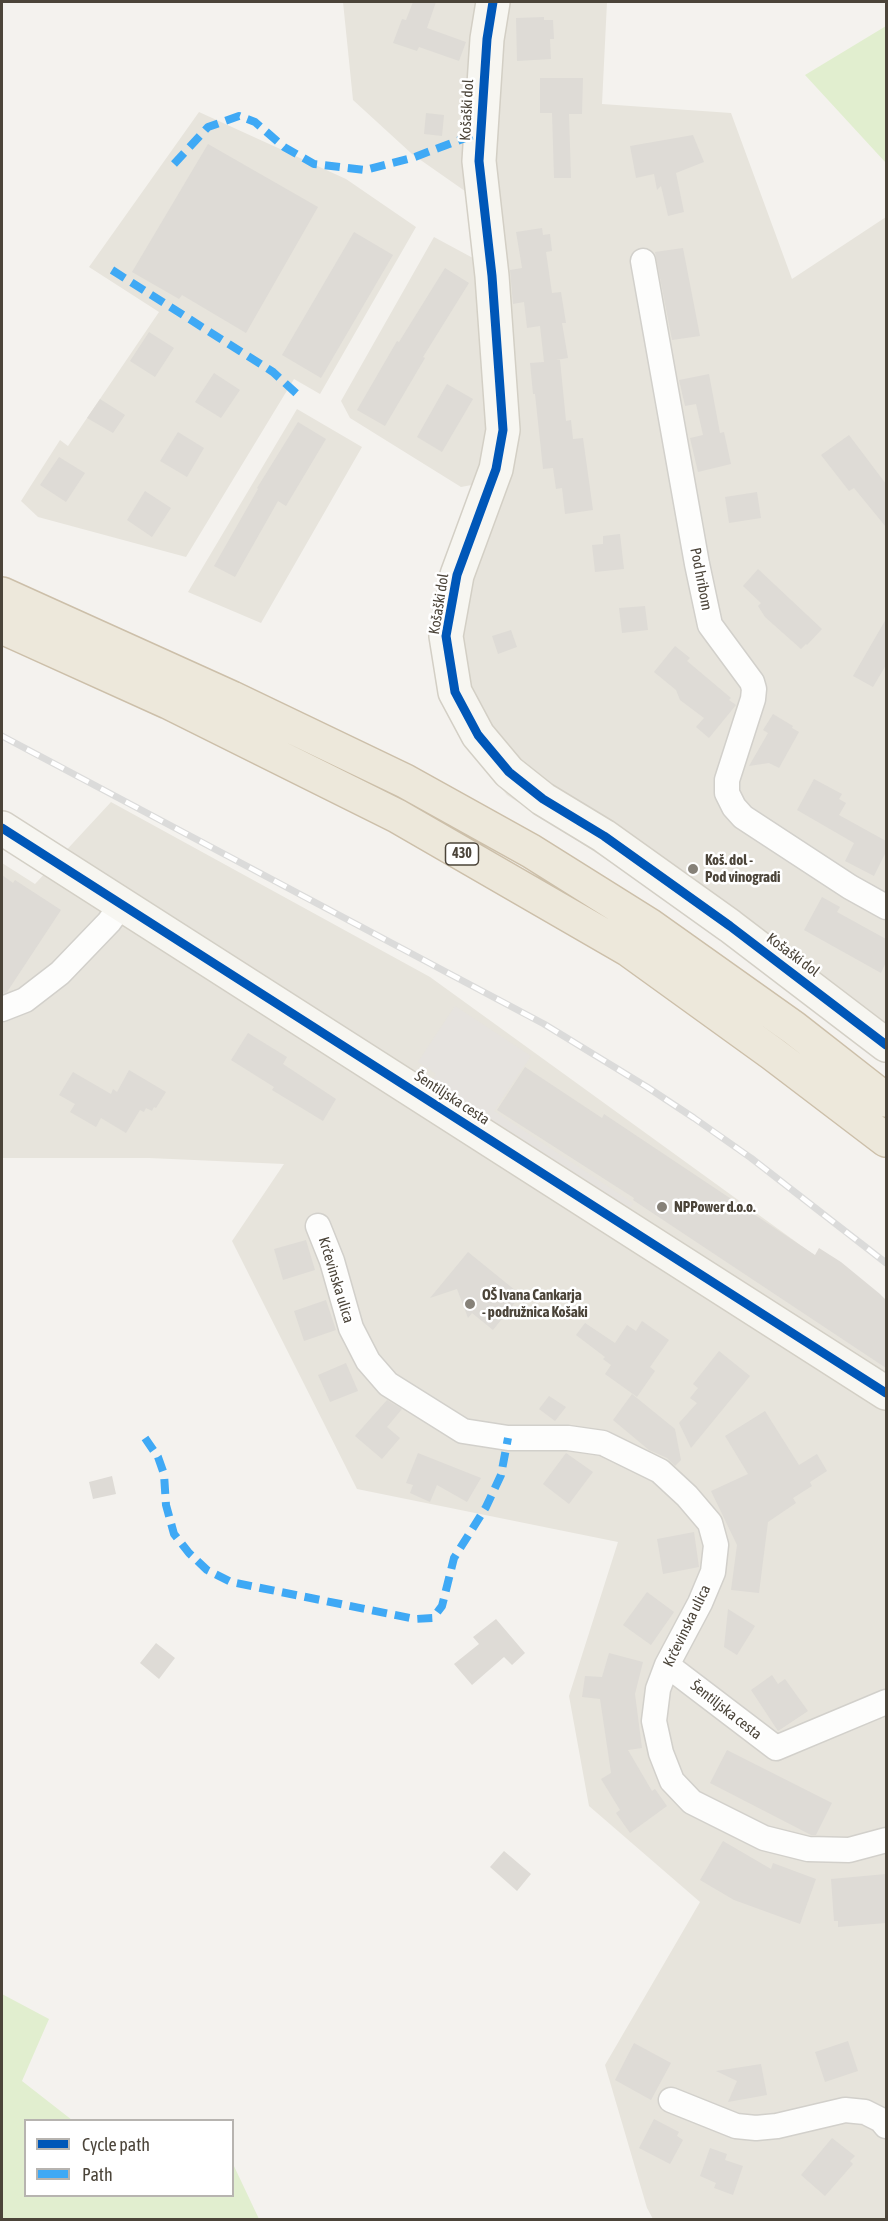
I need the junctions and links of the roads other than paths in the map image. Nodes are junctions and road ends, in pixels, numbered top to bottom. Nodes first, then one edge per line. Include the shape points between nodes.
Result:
1 (493, 2) edge
2 (643, 261) dead end
3 (2, 594) edge
4 (2, 627) edge
5 (2, 828) edge
6 (122, 904) junction
7 (886, 907) edge
8 (2, 1009) edge
9 (886, 1045) edge
10 (886, 1100) edge
11 (886, 1140) edge
12 (318, 1226) dead end
13 (886, 1393) edge
14 (667, 1665) junction
15 (886, 1702) edge
16 (886, 1840) edge
17 (671, 2100) dead end
18 (886, 2126) edge

1 - 9 street, Košaški dol via 479,161 503,429 496,469 455,585 446,636 455,692 478,735 509,771 543,799 604,836 730,926
2 - 7 street, Pod hribom via 710,625 754,690 727,780 727,793 743,818
3 - 10 highway, 430 via 405,781 531,851 658,932 794,1028
4 - 11 highway, 430 via 168,702 397,816 609,938
5 - 6 street, Šentiljska cesta
6 - 8 street via 110,922 60,973 25,1000
6 - 13 street, Šentiljska cesta
12 - 14 street, Krčevinska ulica via 351,1328 368,1361 388,1384 463,1431 508,1438 568,1438 603,1443 660,1471 710,1523 716,1545 713,1572
14 - 15 street, Šentiljska cesta via 776,1748
14 - 16 street, Krčevinska ulica via 658,1689 654,1721 672,1781 692,1802 764,1838 808,1850 849,1850
17 - 18 street via 736,2126 777,2126 845,2110 865,2112

